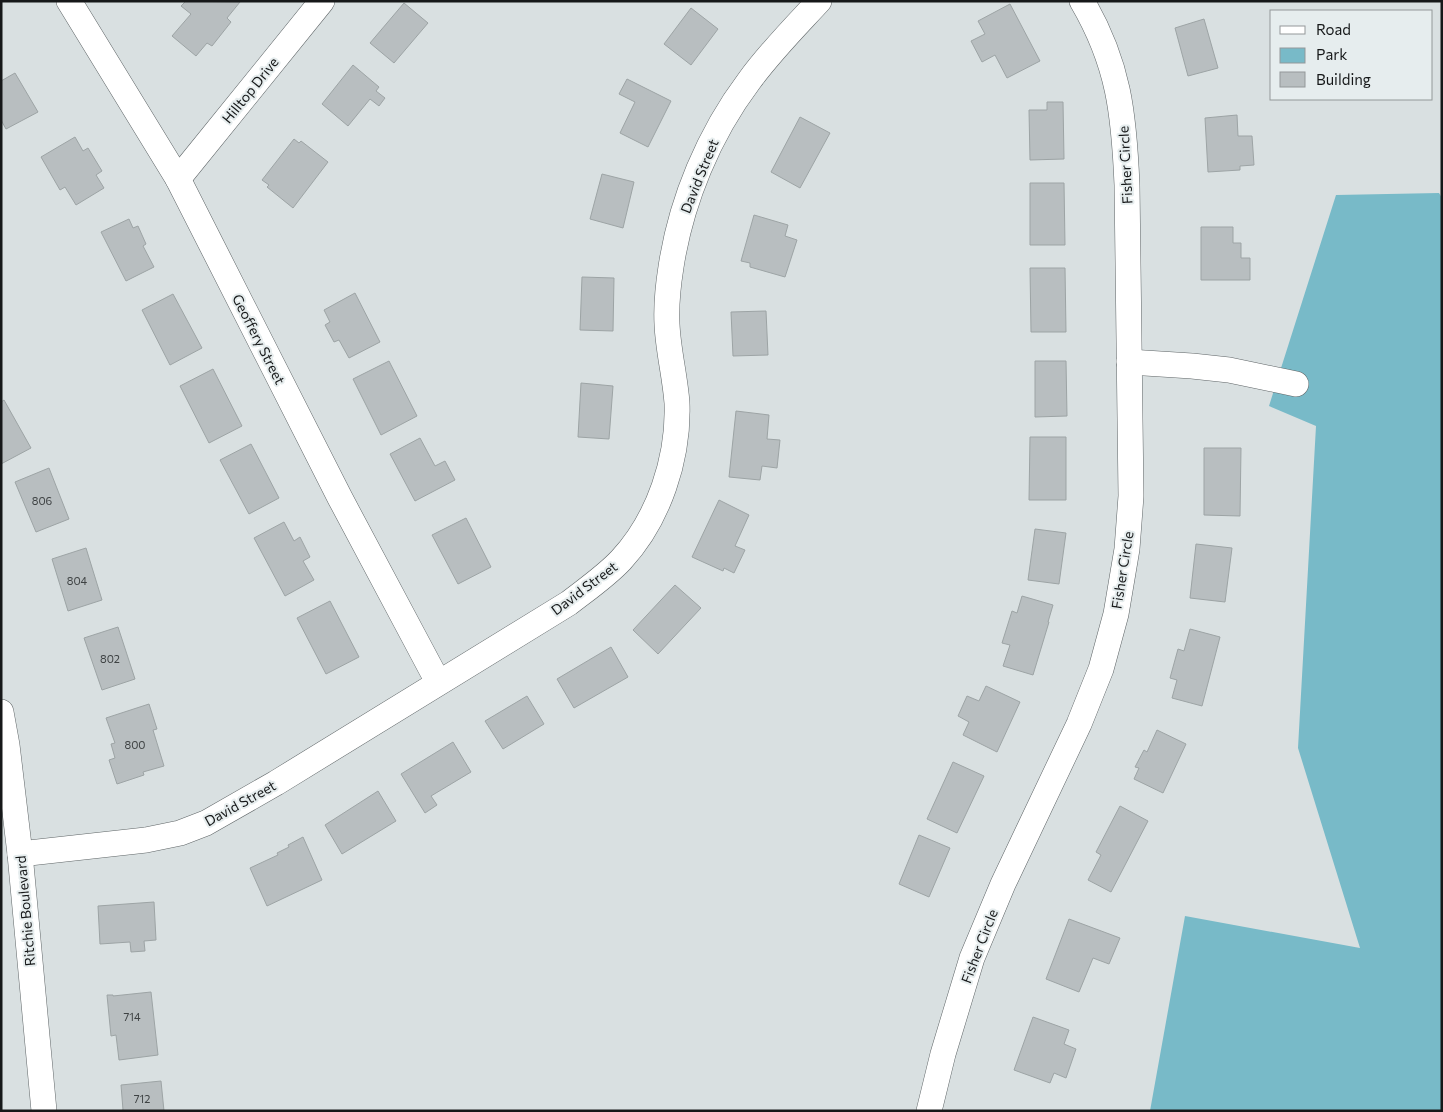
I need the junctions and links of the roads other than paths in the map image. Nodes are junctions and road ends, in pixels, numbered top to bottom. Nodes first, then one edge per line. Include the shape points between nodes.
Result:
1 (69, 1) edge
2 (322, 1) edge
3 (819, 1) edge
4 (1082, 1) edge
5 (178, 179) junction
6 (1130, 362) junction
7 (1296, 384) dead end
8 (438, 682) junction
9 (1, 712) edge
10 (20, 854) junction
11 (44, 1111) edge
12 (929, 1111) edge

1 - 5 street, Geoffery Street
2 - 5 street, Hilltop Drive
3 - 8 street, David Street via 777,45 748,82 724,120 686,203 675,244 668,293 667,325 677,403 674,448 650,520 621,560 569,603
4 - 6 street, Fisher Circle via 1107,51 1122,114 1127,185
5 - 8 street, Geoffery Street via 340,498
6 - 7 street via 1230,370
6 - 12 street, Fisher Circle via 1131,509 1123,575 1110,640 1080,724 1003,884 972,958
8 - 10 street, David Street via 206,823 180,833 146,840
9 - 10 street, Ritchie Boulevard
10 - 11 street, Ritchie Boulevard

